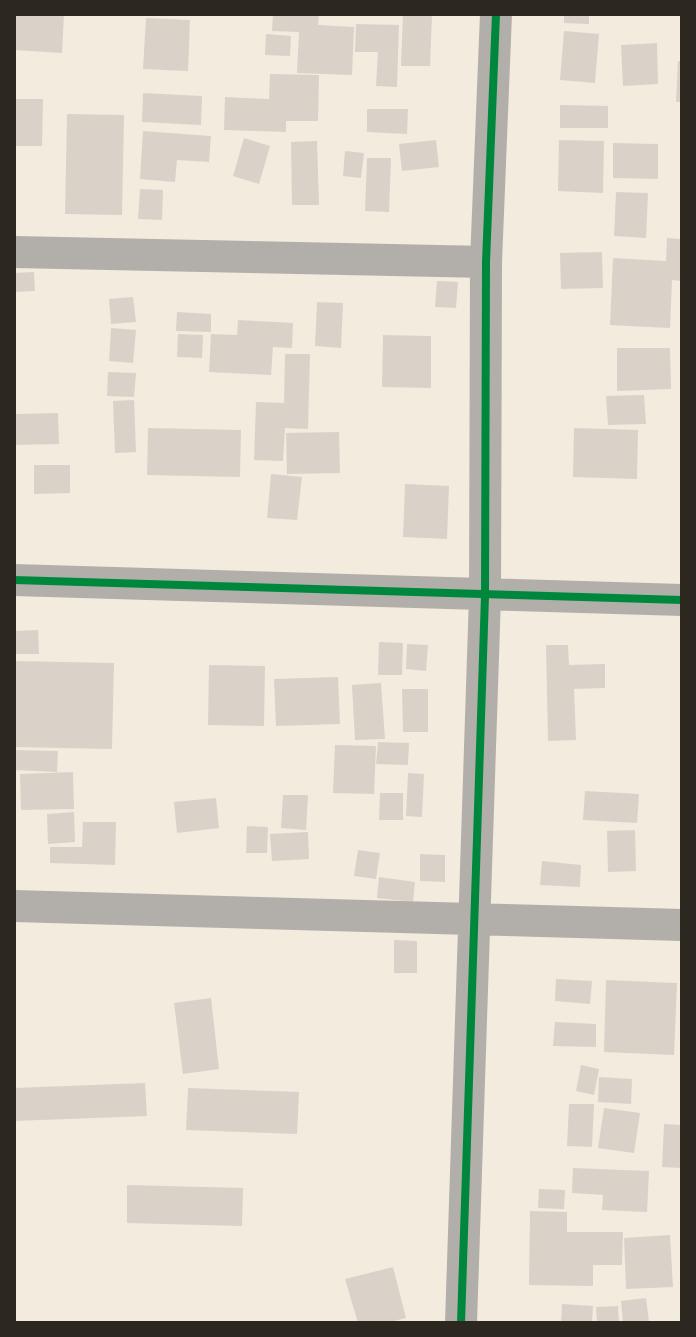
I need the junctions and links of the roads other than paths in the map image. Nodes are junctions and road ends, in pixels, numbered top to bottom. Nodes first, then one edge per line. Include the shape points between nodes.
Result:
1 (496, 14) edge
2 (14, 252) edge
3 (486, 262) junction
4 (14, 580) edge
5 (485, 596) junction
6 (682, 600) edge
7 (14, 906) edge
8 (472, 920) junction
9 (682, 925) edge
10 (461, 1323) edge

1 - 3 street
2 - 3 street
3 - 5 street
4 - 5 street
5 - 6 street
5 - 8 street
7 - 8 street
8 - 9 street
8 - 10 street

